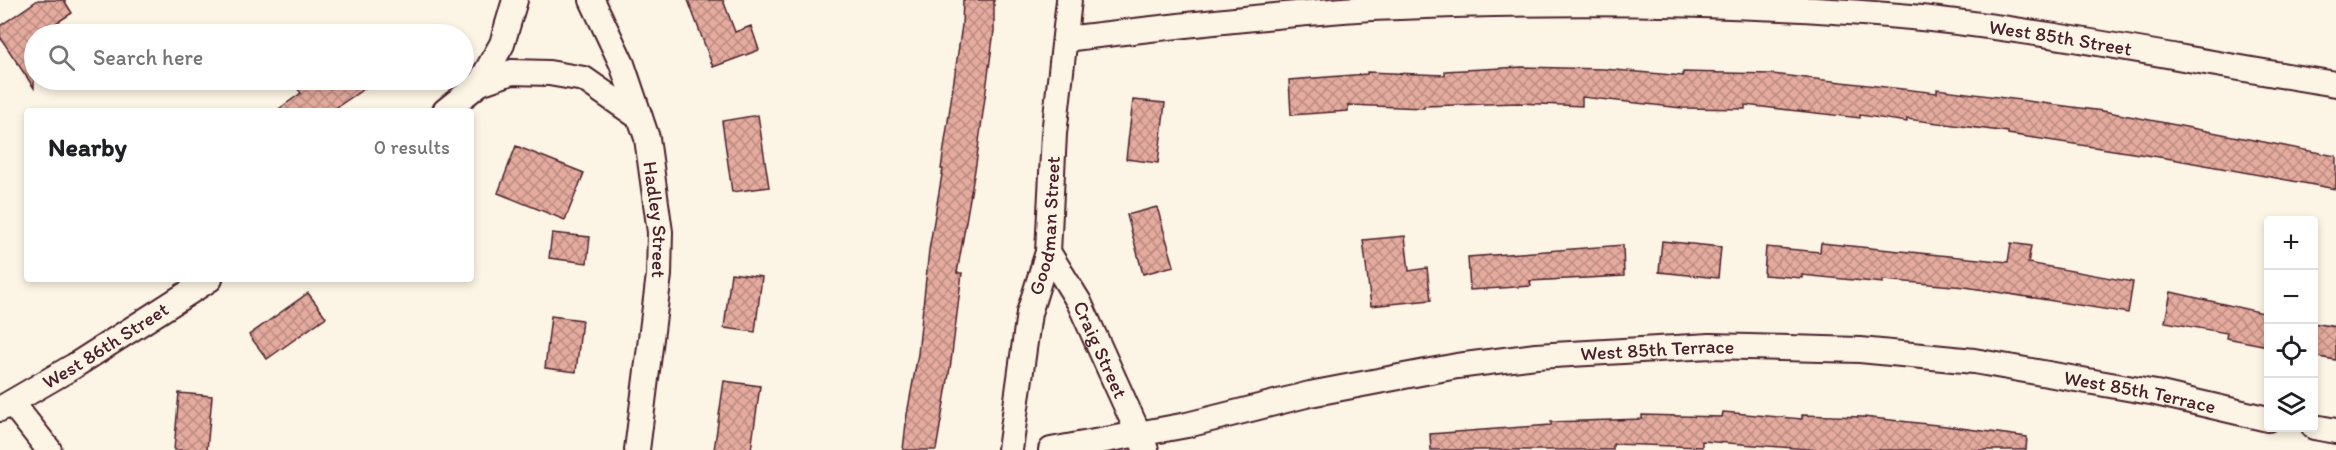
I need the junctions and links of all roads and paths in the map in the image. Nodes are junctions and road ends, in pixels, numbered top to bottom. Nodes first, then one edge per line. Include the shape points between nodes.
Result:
1 (515, 0) edge
2 (592, 0) edge
3 (1069, 0) edge
4 (1065, 39) junction
5 (480, 83) junction
6 (2336, 84) edge
7 (474, 88) edge
8 (471, 90) edge
9 (449, 108) edge
10 (640, 118) junction
11 (1048, 252) junction
12 (205, 282) edge
13 (6, 406) edge
14 (2264, 418) edge
15 (2318, 428) edge
16 (2336, 431) edge
17 (1142, 442) edge
18 (49, 450) edge
19 (637, 450) edge
20 (1010, 450) edge
21 (1051, 450) edge

1 - 5 street via 502,44
2 - 10 street, Hadley Street via 622,64
3 - 4 street, Goodman Street
4 - 6 street, West 85th Street via 1373,8 1573,1 1676,3 1890,16 2023,31
4 - 11 street, Goodman Street via 1054,134
5 - 7 street
5 - 10 street via 513,72 549,73 584,80
8 - 9 street
10 - 19 street, Hadley Street via 653,166 660,232 659,275
11 - 17 street, Craig Street via 1079,302
11 - 20 street, Goodman Street via 1029,313
12 - 13 street, West 86th Street
13 - 18 street
14 - 17 street, West 85th Terrace via 2156,393 1974,361 1860,350 1710,346 1547,355 1457,366 1310,394 1187,425
15 - 16 street
17 - 21 street, West 85th Terrace

